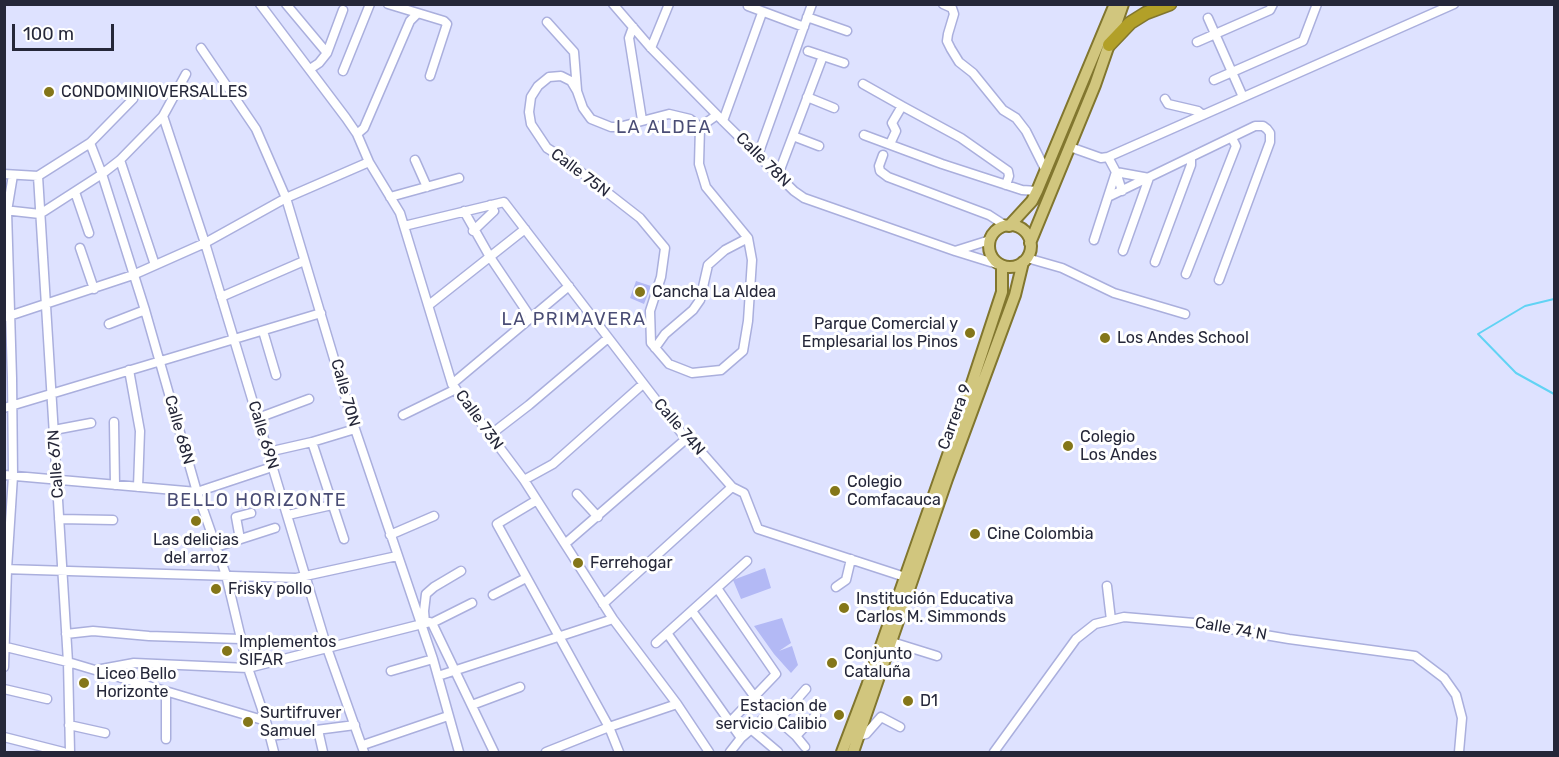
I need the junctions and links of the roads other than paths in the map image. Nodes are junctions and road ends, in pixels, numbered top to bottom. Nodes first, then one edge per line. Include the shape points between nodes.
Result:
1 (260, 4) edge
2 (286, 4) edge
3 (370, 4) edge
4 (388, 4) edge
5 (613, 4) edge
6 (669, 4) edge
7 (812, 4) edge
8 (943, 4) edge
9 (1114, 4) edge
10 (1123, 4) edge
11 (1170, 4) edge
12 (1273, 4) edge
13 (1317, 4) edge
14 (1454, 4) edge
15 (748, 6) dead end
16 (332, 12) dead end
17 (762, 13) junction
18 (417, 14) junction
19 (807, 17) junction
20 (1208, 18) dead end
21 (547, 22) dead end
22 (633, 27) junction
23 (804, 27) junction
24 (847, 31) dead end
25 (1215, 33) junction
26 (1197, 42) dead end
27 (1109, 45) junction
28 (201, 48) dead end
29 (651, 48) junction
30 (808, 51) dead end
31 (327, 53) junction
32 (823, 56) junction
33 (844, 63) dead end
34 (310, 69) junction
35 (343, 71) dead end
36 (1233, 71) junction
37 (186, 74) dead end
38 (430, 76) dead end
39 (1214, 80) dead end
40 (863, 84) dead end
41 (577, 91) junction
42 (1243, 97) junction
43 (807, 98) junction
44 (133, 99) dead end
45 (1165, 99) dead end
46 (902, 106) junction
47 (834, 108) dead end
48 (1203, 115) junction
49 (163, 116) junction
50 (720, 118) junction
51 (642, 120) junction
52 (700, 126) junction
53 (357, 134) junction
54 (864, 135) dead end
55 (793, 136) junction
56 (1232, 138) junction
57 (90, 143) junction
58 (890, 144) junction
59 (819, 146) dead end
60 (1070, 147) junction
61 (758, 155) junction
62 (883, 155) dead end
63 (1108, 157) junction
64 (1191, 158) junction
65 (120, 160) junction
66 (415, 160) dead end
67 (369, 162) junction
68 (1046, 171) junction
69 (1116, 172) junction
70 (102, 174) junction
71 (9, 175) edge
72 (778, 175) junction
73 (38, 176) junction
74 (459, 178) dead end
75 (1149, 178) junction
76 (1006, 185) junction
77 (427, 187) junction
78 (1037, 191) junction
79 (1122, 191) junction
80 (75, 192) junction
81 (390, 196) junction
82 (1108, 197) junction
83 (286, 198) junction
84 (490, 205) junction
85 (6, 211) edge
86 (464, 212) junction
87 (40, 213) junction
88 (404, 226) junction
89 (1008, 226) junction
90 (525, 229) junction
91 (473, 231) junction
92 (89, 233) dead end
93 (748, 238) junction
94 (990, 240) junction
95 (1094, 240) dead end
96 (205, 243) junction
97 (1030, 243) junction
98 (80, 248) dead end
99 (955, 251) junction
100 (1123, 252) dead end
101 (490, 257) junction
102 (1025, 260) junction
103 (304, 261) junction
104 (1155, 262) dead end
105 (155, 265) junction
106 (1001, 265) junction
107 (1186, 274) dead end
108 (133, 275) junction
109 (1219, 280) dead end
110 (569, 286) junction
111 (94, 289) junction
112 (221, 297) junction
113 (46, 304) junction
114 (429, 305) junction
115 (145, 310) junction
116 (321, 313) junction
117 (1185, 314) dead end
118 (7, 317) edge
119 (531, 318) junction
120 (109, 324) dead end
121 (263, 331) junction
122 (608, 338) junction
123 (234, 340) junction
124 (655, 348) junction
125 (159, 361) junction
126 (129, 370) junction
127 (276, 375) dead end
128 (8, 378) edge
129 (643, 384) junction
130 (454, 386) junction
131 (51, 395) junction
132 (309, 399) dead end
133 (9, 407) edge
134 (403, 415) dead end
135 (258, 418) junction
136 (114, 422) dead end
137 (91, 423) dead end
138 (355, 429) junction
139 (54, 430) junction
140 (490, 435) junction
141 (686, 439) junction
142 (312, 442) junction
143 (267, 452) junction
144 (272, 467) junction
145 (9, 476) edge
146 (57, 480) junction
147 (524, 480) junction
148 (115, 485) junction
149 (138, 487) junction
150 (732, 487) junction
151 (197, 492) junction
152 (577, 494) dead end
153 (537, 500) junction
154 (332, 505) junction
155 (251, 513) dead end
156 (288, 515) junction
157 (434, 516) dead end
158 (598, 517) junction
159 (59, 519) junction
160 (113, 520) dead end
161 (275, 528) dead end
162 (390, 535) junction
163 (240, 539) junction
164 (344, 539) dead end
165 (566, 543) junction
166 (216, 547) junction
167 (397, 556) junction
168 (851, 559) junction
169 (747, 561) dead end
170 (6, 569) edge
171 (461, 571) dead end
172 (62, 572) junction
173 (226, 575) junction
174 (305, 576) junction
175 (904, 577) junction
176 (526, 578) junction
177 (1107, 586) dead end
178 (836, 587) dead end
179 (717, 588) junction
180 (493, 595) dead end
181 (471, 603) dead end
182 (603, 604) junction
183 (692, 611) junction
184 (613, 618) junction
185 (1111, 620) junction
186 (426, 624) junction
187 (667, 633) junction
188 (66, 634) junction
189 (557, 637) junction
190 (241, 639) junction
191 (892, 642) junction
192 (656, 643) dead end
193 (6, 647) edge
194 (327, 648) junction
195 (937, 656) dead end
196 (433, 659) junction
197 (68, 662) junction
198 (4, 667) edge
199 (248, 668) junction
200 (454, 669) junction
201 (96, 670) junction
202 (391, 671) dead end
203 (438, 676) junction
204 (520, 687) dead end
205 (4, 689) edge
206 (806, 689) dead end
207 (166, 691) junction
208 (754, 696) junction
209 (47, 699) dead end
210 (677, 704) junction
211 (472, 705) junction
212 (816, 715) dead end
213 (448, 716) junction
214 (266, 721) junction
215 (729, 722) junction
216 (778, 722) junction
217 (69, 725) junction
218 (355, 725) junction
219 (609, 727) junction
220 (900, 728) dead end
221 (318, 730) junction
222 (752, 730) junction
223 (105, 733) dead end
224 (270, 736) junction
225 (796, 736) junction
226 (858, 736) junction
227 (4, 737) edge
228 (741, 738) junction
229 (166, 739) dead end
230 (805, 747) dead end
231 (363, 749) edge
232 (63, 753) edge
233 (70, 753) edge
234 (274, 753) edge
235 (323, 753) edge
236 (459, 753) edge
237 (494, 753) edge
238 (546, 753) edge
239 (619, 753) edge
240 (709, 753) edge
241 (730, 753) edge
242 (778, 753) edge
243 (842, 753) edge
244 (853, 753) edge
245 (994, 753) edge
246 (1459, 753) edge

1 - 34 street, Calle 73N
2 - 31 street
3 - 35 street
4 - 18 street
5 - 22 street, Calle 78N
6 - 29 street
7 - 19 street
8 - 68 street via 952,8 954,14 947,41 959,62 1003,110 1016,118
9 - 68 main road
10 - 27 main road
11 - 27 highway via 1130,23
12 - 25 street via 1270,10
13 - 36 street via 1304,41
14 - 42 street
15 - 17 street
16 - 31 street via 341,14
17 - 23 street
17 - 50 street
18 - 38 street via 447,24
18 - 53 street via 410,21 364,128
19 - 23 street
19 - 24 street
20 - 25 street
21 - 41 street via 574,52
22 - 29 street, Calle 78N
22 - 51 street via 629,38
23 - 61 street
25 - 26 street
25 - 36 street
27 - 60 main road
28 - 83 street, Calle 70N via 256,129
29 - 50 street, Calle 78N
30 - 32 street
31 - 34 street
32 - 33 street
32 - 43 street
34 - 53 street, Calle 73N
36 - 39 street
36 - 42 street
37 - 49 street
40 - 46 street
41 - 51 street via 591,119 601,124 620,127
41 - 124 street, Calle 75N via 571,81 561,76 549,77 531,97 531,124 547,148 639,218 665,248 662,277 650,311 651,343
42 - 48 street
43 - 47 street
43 - 55 street
44 - 57 street
45 - 48 street via 1168,104
46 - 58 street via 892,123 896,131
46 - 76 street via 961,138 1008,171
48 - 63 street
49 - 65 street
49 - 96 street, Calle 69N
50 - 52 street
50 - 61 street, Calle 78N
51 - 52 street via 679,115
52 - 93 street via 699,164 706,187
53 - 67 street, Calle 73N
54 - 58 street
55 - 59 street
55 - 72 street
56 - 64 street
56 - 107 street via 1236,146
56 - 109 street via 1255,126 1263,126 1270,133
57 - 70 street, Calle 68N
57 - 73 street
58 - 76 street
60 - 63 street
60 - 97 main road
61 - 72 street, Calle 78N
62 - 89 street via 880,171 888,177 989,215
63 - 69 street
64 - 75 street
64 - 104 street
65 - 70 street
65 - 105 street
66 - 77 street
67 - 81 street, Calle 73N
67 - 83 street
68 - 78 main road
69 - 75 street
69 - 79 street
69 - 82 street
70 - 80 street
70 - 108 street, Calle 68N
71 - 73 street
71 - 85 street
72 - 99 street, Calle 78N via 810,201
73 - 87 street, Calle 67N
74 - 77 street
75 - 79 street
75 - 100 street
76 - 78 street
77 - 81 street
78 - 89 main road
79 - 82 street
80 - 87 street
80 - 92 street
81 - 88 street, Calle 73N
82 - 95 street
83 - 96 street
83 - 103 street, Calle 70N
84 - 86 street
84 - 90 street, Calle 74N via 504,202
84 - 91 street via 494,211
85 - 87 street
85 - 118 street
86 - 88 street
86 - 91 street
87 - 113 street, Calle 67N
88 - 114 street, Calle 73N
89 - 94 main road via 995,232
89 - 97 main road via 1021,229
90 - 101 street
90 - 110 street, Calle 74N
91 - 101 street
93 - 124 street via 708,265 700,300
93 - 124 street via 752,260 744,351 721,370 692,372 669,364
94 - 99 street
94 - 106 main road via 989,249
96 - 105 street
96 - 112 street, Calle 69N
97 - 102 main road
98 - 111 street
99 - 106 street, Calle 78N
101 - 114 street
101 - 119 street
102 - 106 main road via 1017,266
102 - 117 street via 1062,268 1114,293
102 - 191 main road, Carrera 9
103 - 112 street
103 - 116 street, Calle 70N
105 - 108 street
106 - 175 main road, Carrera 9 via 1003,284 999,300
108 - 111 street
108 - 115 street, Calle 68N
110 - 119 street
110 - 122 street, Calle 74N
111 - 113 street
112 - 123 street, Calle 69N
113 - 118 street
113 - 131 street, Calle 67N
114 - 130 street, Calle 73N
115 - 120 street
115 - 125 street, Calle 68N
116 - 121 street
116 - 138 street, Calle 70N
118 - 128 street
119 - 130 street
121 - 123 street
121 - 127 street
122 - 129 street, Calle 74N
122 - 140 street
123 - 125 street
123 - 135 street, Calle 69N
125 - 126 street
125 - 151 street, Calle 68N
126 - 131 street
126 - 149 street via 140,431
128 - 133 street
129 - 141 street, Calle 74N
129 - 147 street via 553,464
130 - 134 street
130 - 140 street, Calle 73N
131 - 133 street
131 - 139 street, Calle 67N
132 - 135 street
133 - 145 street
135 - 143 street, Calle 69N
136 - 148 street
137 - 139 street
138 - 142 street
138 - 162 street, Calle 70N
139 - 146 street, Calle 67N
140 - 147 street, Calle 73N
141 - 150 street, Calle 74N
141 - 158 street
142 - 143 street
142 - 154 street
143 - 144 street, Calle 69N
144 - 151 street
144 - 156 street, Calle 69N
145 - 146 street
145 - 170 street
146 - 148 street
146 - 159 street, Calle 67N
147 - 153 street, Calle 73N
148 - 149 street
149 - 151 street
150 - 168 street, Calle 74N via 744,493 758,529
150 - 182 street
151 - 166 street, Calle 68N
152 - 158 street
153 - 165 street, Calle 73N
153 - 176 street via 497,524
154 - 156 street
154 - 164 street
155 - 163 street via 236,517
156 - 174 street, Calle 69N
157 - 162 street
158 - 165 street
159 - 160 street
159 - 172 street, Calle 67N
161 - 163 street
162 - 167 street, Calle 70N
163 - 166 street
165 - 182 street, Calle 73N
166 - 173 street, Calle 68N
167 - 174 street
167 - 186 street, Calle 70N
168 - 175 street, Calle 74N
168 - 178 street via 846,580
169 - 179 street
170 - 172 street
170 - 193 street
171 - 186 street via 426,594
172 - 173 street
172 - 188 street, Calle 67N
173 - 174 street
173 - 190 street, Calle 68N
174 - 194 street, Calle 69N
175 - 243 main road, Carrera 9
176 - 180 street
176 - 189 street
177 - 185 street
179 - 183 street
179 - 208 street via 776,674
181 - 186 street
182 - 184 street, Calle 73N
183 - 187 street
183 - 208 street
184 - 189 street
184 - 210 street, Calle 73N
185 - 245 street, Calle 74 N via 1095,624 1077,639
185 - 246 street, Calle 74 N via 1124,617 1194,623 1415,656 1444,678 1456,695 1462,718
186 - 194 street
186 - 196 street, Calle 70N
186 - 200 street
187 - 192 street
187 - 215 street
188 - 190 street via 93,631
188 - 197 street, Calle 67N
189 - 200 street
189 - 219 street
190 - 199 street, Calle 68N
191 - 195 street
191 - 226 main road, Carrera 9
193 - 197 street
193 - 198 street
194 - 199 street
194 - 218 street, Calle 69N
196 - 202 street
196 - 203 street, Calle 70N
197 - 201 street
197 - 217 street, Calle 67N
199 - 201 street via 134,663
199 - 214 street, Calle 68N
200 - 203 street
200 - 211 street
201 - 207 street
203 - 213 street, Calle 70N
204 - 211 street
205 - 209 street
206 - 216 street
207 - 214 street
207 - 229 street
208 - 215 street
210 - 219 street
210 - 240 street, Calle 73N
211 - 237 street
212 - 225 street
213 - 231 street
213 - 236 street, Calle 70N
214 - 224 street, Calle 68N
215 - 228 street
216 - 222 street via 770,713
216 - 225 street
217 - 223 street
217 - 233 street, Calle 67N
218 - 221 street
218 - 231 street, Calle 69N
219 - 238 street
219 - 239 street
220 - 226 street via 881,717 866,734
221 - 224 street
221 - 235 street
222 - 228 street
222 - 242 street
224 - 234 street, Calle 68N
225 - 230 street
226 - 244 main road, Carrera 9
227 - 232 street
228 - 241 street

